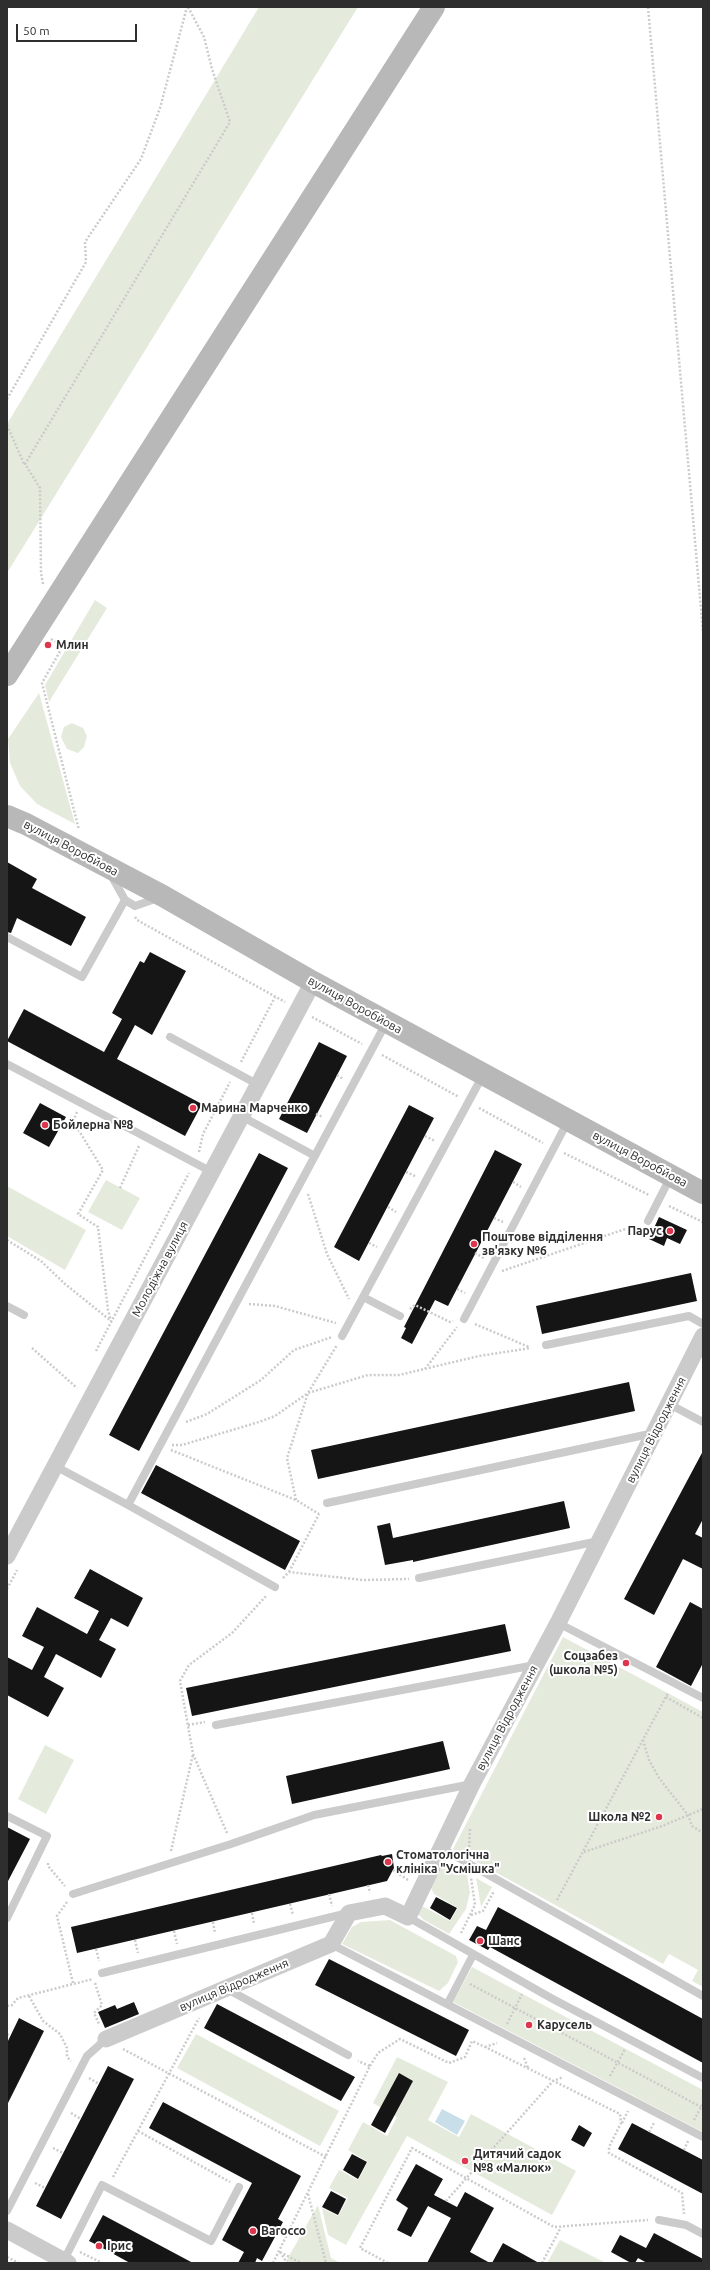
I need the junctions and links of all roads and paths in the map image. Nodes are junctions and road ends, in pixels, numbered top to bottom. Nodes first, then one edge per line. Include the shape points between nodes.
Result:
1 (187, 7) edge
2 (434, 7) edge
3 (648, 7) edge
4 (7, 399) edge
5 (7, 425) edge
6 (24, 464) junction
7 (48, 609) junction
8 (703, 632) edge
9 (48, 637) dead end
10 (7, 675) edge
11 (7, 816) edge
12 (86, 856) junction
13 (107, 867) junction
14 (163, 896) junction
15 (125, 900) junction
16 (7, 938) edge
17 (313, 982) junction
18 (298, 1009) junction
19 (387, 1022) junction
20 (170, 1037) dead end
21 (372, 1050) junction
22 (7, 1064) edge
23 (483, 1074) junction
24 (258, 1084) junction
25 (469, 1102) junction
26 (81, 1103) junction
27 (241, 1116) junction
28 (568, 1120) junction
29 (144, 1136) junction
30 (554, 1148) junction
31 (315, 1156) junction
32 (212, 1172) junction
33 (671, 1176) junction
34 (302, 1180) junction
35 (120, 1188) dead end
36 (703, 1193) edge
37 (658, 1200) junction
38 (648, 1221) joint
39 (703, 1222) edge
40 (7, 1240) edge
41 (486, 1277) junction
42 (363, 1297) junction
43 (237, 1302) junction
44 (7, 1306) edge
45 (24, 1315) dead end
46 (354, 1315) junction
47 (400, 1316) joint
48 (464, 1319) junction
49 (111, 1321) junction
50 (703, 1324) edge
51 (128, 1330) junction
52 (345, 1331) junction
53 (703, 1336) edge
54 (546, 1345) joint
55 (32, 1348) dead end
56 (531, 1348) junction
57 (424, 1370) junction
58 (76, 1388) dead end
59 (308, 1393) junction
60 (669, 1404) junction
61 (703, 1422) edge
62 (172, 1423) junction
63 (654, 1432) junction
64 (160, 1446) junction
65 (55, 1466) junction
66 (296, 1500) junction
67 (327, 1503) joint
68 (128, 1505) junction
69 (319, 1514) junction
70 (600, 1541) junction
71 (7, 1556) edge
72 (289, 1572) junction
73 (419, 1578) joint
74 (275, 1586) junction
75 (558, 1623) junction
76 (536, 1665) junction
77 (674, 1682) junction
78 (666, 1697) junction
79 (703, 1698) edge
80 (703, 1718) edge
81 (188, 1725) junction
82 (216, 1725) joint
83 (643, 1740) junction
84 (193, 1754) junction
85 (472, 1784) junction
86 (703, 1809) edge
87 (688, 1815) junction
88 (7, 1816) edge
89 (703, 1833) edge
90 (47, 1836) junction
91 (231, 1844) junction
92 (441, 1848) junction
93 (583, 1852) junction
94 (168, 1863) junction
95 (469, 1865) junction
96 (393, 1870) dead end
97 (401, 1876) dead end
98 (499, 1882) junction
99 (72, 1894) junction
100 (552, 1911) junction
101 (349, 1913) junction
102 (470, 1915) junction
103 (408, 1917) junction
104 (7, 1918) edge
105 (331, 1944) junction
106 (455, 1945) junction
107 (473, 1955) junction
108 (102, 1973) joint
109 (94, 1979) junction
110 (460, 1979) junction
111 (73, 1984) junction
112 (527, 1985) junction
113 (220, 1991) junction
114 (28, 1996) junction
115 (703, 1996) edge
116 (448, 2003) junction
117 (7, 2006) edge
118 (515, 2008) junction
119 (503, 2032) junction
120 (7, 2034) edge
121 (10, 2036) dead end
122 (106, 2039) junction
123 (630, 2039) junction
124 (348, 2055) joint
125 (617, 2062) junction
126 (370, 2066) junction
127 (80, 2070) junction
128 (578, 2071) junction
129 (168, 2074) junction
130 (703, 2078) edge
131 (553, 2080) junction
132 (605, 2085) junction
133 (702, 2106) edge
134 (689, 2129) junction
135 (138, 2131) junction
136 (703, 2137) edge
137 (326, 2157) junction
138 (465, 2178) junction
139 (239, 2187) joint
140 (108, 2188) junction
141 (308, 2194) junction
142 (446, 2201) dead end
143 (7, 2211) edge
144 (659, 2220) joint
145 (686, 2225) junction
146 (561, 2227) junction
147 (7, 2230) edge
148 (703, 2234) edge
149 (280, 2252) junction
150 (7, 2257) edge
151 (66, 2262) edge
152 (19, 2263) edge
153 (273, 2263) edge
154 (287, 2263) edge
155 (300, 2263) edge
156 (326, 2263) edge
157 (388, 2263) edge
158 (542, 2263) edge

1 - 4 path via 160,108 141,159 85,242 86,262
1 - 6 path via 204,37 230,122
2 - 7 main road
3 - 8 path
5 - 6 path
6 - 7 path via 40,488 41,573
7 - 10 main road
9 - 12 path via 63,646 42,683
11 - 12 main road, вулиця Воробйова
12 - 13 main road, вулиця Воробйова
13 - 14 main road, вулиця Воробйова
13 - 15 lane
14 - 15 lane via 135,906
14 - 17 main road, вулиця Воробйова
15 - 16 lane via 82,977
15 - 18 path via 137,920
17 - 18 street, Молодіжна вулиця
17 - 19 main road, вулиця Воробйова
18 - 21 path
18 - 24 street, Молодіжна вулиця
19 - 21 lane
19 - 23 main road, вулиця Воробйова
20 - 24 lane
21 - 25 path
21 - 31 lane
22 - 26 lane
23 - 25 lane
23 - 28 main road, вулиця Воробйова
24 - 27 street, Молодіжна вулиця
25 - 30 path
25 - 42 lane
26 - 29 lane
26 - 49 path via 73,1121 103,1170 78,1214 98,1227
27 - 31 lane
27 - 32 street, Молодіжна вулиця
28 - 30 lane
28 - 33 main road, вулиця Воробйова
29 - 32 lane
29 - 35 path
30 - 37 path
30 - 41 lane
31 - 34 lane
32 - 51 street, Молодіжна вулиця
33 - 36 main road, вулиця Воробйова
33 - 37 lane
34 - 43 lane
34 - 46 path via 327,1254
37 - 38 lane
37 - 39 path
38 - 41 path
40 - 49 path via 41,1261
41 - 48 lane
42 - 46 lane
42 - 47 lane
43 - 52 path via 275,1306
43 - 62 lane
44 - 45 lane
46 - 52 lane
47 - 48 path via 415,1305 450,1322
48 - 56 path
48 - 57 path
49 - 51 path
50 - 54 lane via 689,1316
51 - 65 street, Молодіжна вулиця
52 - 59 path
52 - 62 path via 294,1350 261,1380 207,1414 178,1424
53 - 60 street, вулиця Відродження
54 - 56 path
55 - 58 path
56 - 57 path via 480,1356
57 - 59 path via 399,1375 368,1375
59 - 64 path via 275,1416 259,1422 182,1445
59 - 66 path via 287,1458
60 - 61 lane
60 - 63 street, вулиця Відродження
62 - 64 lane
63 - 67 lane
63 - 70 street, вулиця Відродження
64 - 66 path
64 - 68 lane
65 - 68 lane
65 - 71 street, Молодіжна вулиця
66 - 69 path
67 - 69 path
68 - 74 lane
69 - 72 path
70 - 73 lane
70 - 75 street, вулиця Відродження
72 - 73 path via 363,1580
72 - 74 path
74 - 81 path via 232,1633 189,1665 180,1681
75 - 76 street, вулиця Відродження
75 - 77 lane
76 - 82 lane
76 - 85 street, вулиця Відродження
77 - 78 path
77 - 79 lane
78 - 80 path
78 - 83 path
81 - 82 path via 208,1721
81 - 84 path
83 - 87 path via 649,1760 659,1778
83 - 93 path
84 - 91 path
84 - 94 path
85 - 91 lane via 314,1815
85 - 92 street, вулиця Відродження
86 - 87 path
87 - 89 path via 692,1826
87 - 93 path
88 - 90 lane
90 - 99 path via 48,1866
90 - 104 lane
91 - 94 lane
92 - 95 lane
92 - 103 street, вулиця Відродження
93 - 100 path
94 - 99 lane
95 - 98 lane
95 - 102 path via 475,1905
96 - 97 path
98 - 100 lane
98 - 102 path via 483,1911
99 - 111 path via 57,1916
100 - 115 lane
101 - 103 street via 386,1906
101 - 105 street
101 - 108 lane
102 - 106 path
103 - 106 lane
105 - 113 street, вулиця Відродження
105 - 116 lane
106 - 107 lane
107 - 110 lane
107 - 112 lane
108 - 109 path
109 - 111 path
109 - 122 path via 102,2004 94,2013
110 - 116 lane
110 - 118 path
111 - 114 path
112 - 118 path
112 - 123 lane
113 - 122 street, вулиця Відродження
113 - 124 lane
113 - 129 path
114 - 117 path via 18,1998 12,2005
114 - 127 path via 44,2021 60,2034 67,2048 67,2057
116 - 119 lane
118 - 119 path
118 - 125 path
119 - 128 lane
120 - 121 path
122 - 127 lane via 87,2056
122 - 129 path
123 - 125 path
123 - 130 lane
124 - 126 path
125 - 132 path
125 - 133 path
126 - 131 path via 378,2053 400,2039 449,2063 465,2057 472,2041
126 - 137 path
127 - 143 lane
128 - 131 path
128 - 132 lane
129 - 135 path
129 - 137 path
131 - 138 path
131 - 145 path via 620,2114 621,2123 609,2147 609,2153 682,2193
132 - 134 lane
133 - 134 path
134 - 136 lane
135 - 139 path
135 - 140 path
137 - 141 path
138 - 142 path
138 - 146 path via 554,2227
138 - 157 path via 412,2148 360,2248
139 - 140 lane via 211,2241
140 - 151 lane via 102,2185
141 - 149 path
141 - 156 path
144 - 145 lane
144 - 146 path
145 - 148 lane
146 - 158 path
147 - 151 street
149 - 153 path
149 - 154 path
149 - 155 path
150 - 152 path

